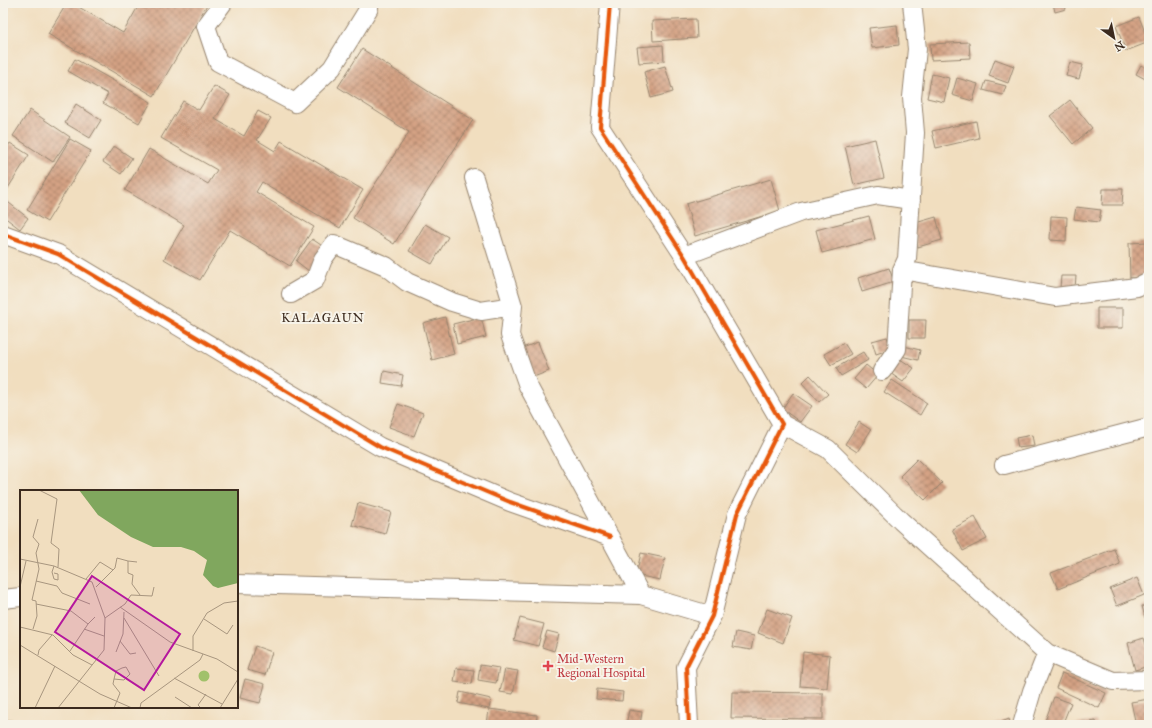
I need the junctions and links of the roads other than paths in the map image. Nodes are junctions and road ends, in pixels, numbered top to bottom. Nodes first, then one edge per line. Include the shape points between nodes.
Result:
1 (223, 3) edge
2 (369, 3) edge
3 (610, 3) edge
4 (912, 3) edge
5 (474, 178) dead end
6 (911, 200) junction
7 (3, 234) edge
8 (684, 256) junction
9 (902, 270) junction
10 (1149, 281) edge
11 (291, 294) dead end
12 (513, 306) junction
13 (882, 371) dead end
14 (782, 424) junction
15 (1149, 427) edge
16 (1004, 465) dead end
17 (610, 537) junction
18 (238, 584) edge
19 (641, 595) junction
20 (20, 597) edge
21 (3, 599) edge
22 (712, 616) junction
23 (1047, 652) junction
24 (1149, 680) edge
25 (689, 725) edge
26 (1022, 725) edge

1 - 2 street via 206,26 218,62 295,103 332,68 369,8
3 - 8 street via 600,127
4 - 6 street via 917,49 912,97 915,133
5 - 12 street
6 - 8 street via 878,195 801,212
6 - 9 street via 907,259
7 - 17 street via 58,254 380,447 510,502
8 - 14 street
9 - 10 street via 1055,298 1137,287
9 - 13 street via 897,349
11 - 12 street via 315,280 323,259 334,244 386,266 407,282 452,302 481,311
12 - 17 street via 510,334 528,386
14 - 22 street via 737,514
14 - 23 street via 828,449 901,521
15 - 16 street
17 - 19 street
18 - 19 street
19 - 22 street
20 - 21 street
22 - 25 street via 686,667
23 - 24 street via 1113,680
23 - 26 street

